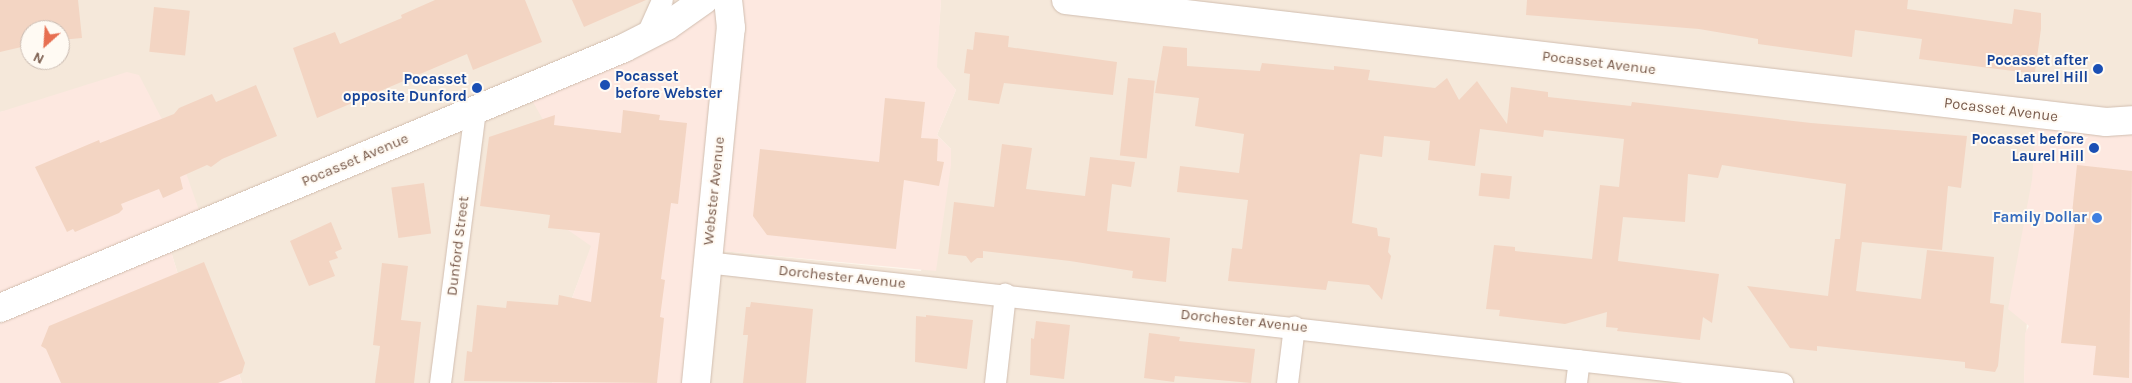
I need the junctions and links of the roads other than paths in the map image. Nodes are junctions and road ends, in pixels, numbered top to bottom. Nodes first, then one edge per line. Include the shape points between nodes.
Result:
1 (662, 0) edge
2 (704, 0) edge
3 (728, 0) edge
4 (1066, 0) edge
5 (646, 36) junction
6 (475, 110) junction
7 (2132, 120) edge
8 (706, 262) junction
9 (1005, 294) junction
10 (0, 308) edge
11 (1294, 326) junction
12 (1579, 360) junction
13 (440, 383) edge
14 (696, 383) edge
15 (995, 383) edge
16 (1287, 383) edge
17 (1576, 383) edge
18 (1782, 383) edge

1 - 5 street
2 - 5 main road, Pocasset Avenue
3 - 8 main road, Webster Avenue via 732,28
4 - 7 main road, Pocasset Avenue via 2106,122
5 - 6 main road, Pocasset Avenue
6 - 10 main road, Pocasset Avenue
6 - 13 street, Dunford Street
8 - 9 street, Dorchester Avenue
8 - 14 main road, Webster Avenue
9 - 11 street, Dorchester Avenue
9 - 15 street
11 - 12 street, Dorchester Avenue
11 - 16 street
12 - 17 street
12 - 18 street, Dorchester Avenue

